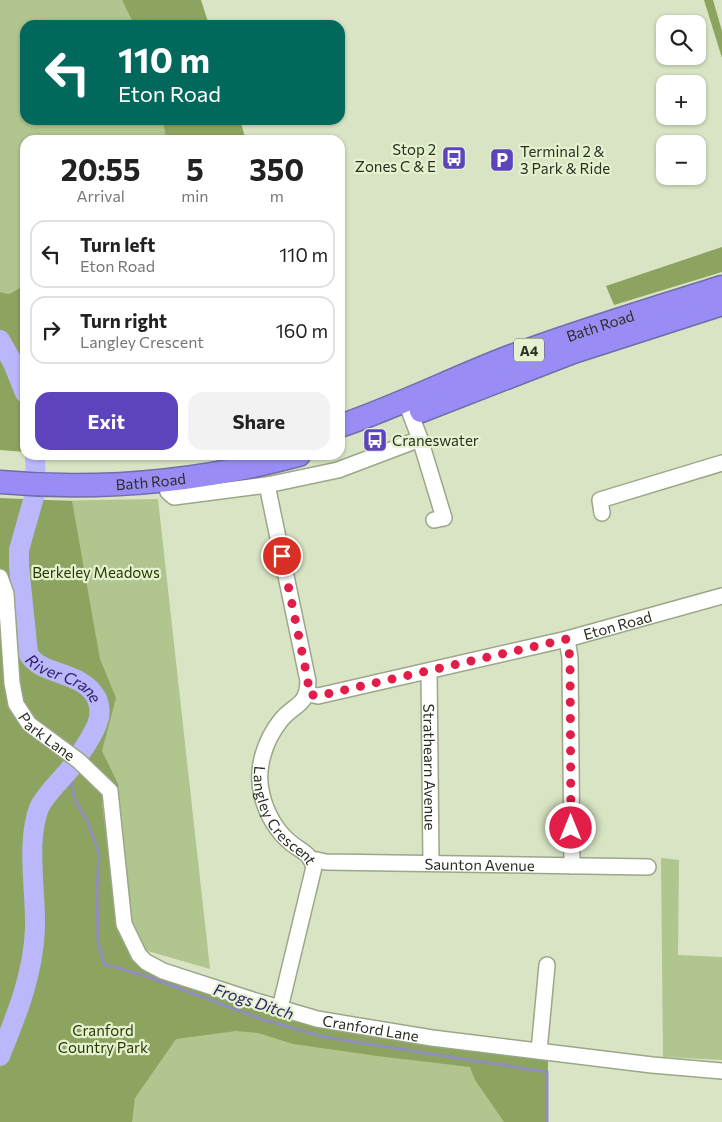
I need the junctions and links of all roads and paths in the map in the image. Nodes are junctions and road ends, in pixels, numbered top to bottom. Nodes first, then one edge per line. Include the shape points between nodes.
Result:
1 (722, 287) edge
2 (722, 304) edge
3 (408, 408) junction
4 (345, 425) edge
5 (420, 439) junction
6 (345, 440) edge
7 (195, 460) edge
8 (276, 460) edge
9 (722, 463) edge
10 (2, 475) edge
11 (45, 477) junction
12 (164, 480) junction
13 (267, 485) junction
14 (602, 513) dead end
15 (444, 518) dead end
16 (0, 577) edge
17 (722, 596) edge
18 (567, 639) junction
19 (429, 671) junction
20 (308, 694) junction
21 (110, 792) joint
22 (312, 859) junction
23 (431, 863) junction
24 (572, 866) junction
25 (648, 867) dead end
26 (547, 965) dead end
27 (280, 1008) junction
28 (539, 1051) junction
29 (722, 1071) edge

1 - 3 highway, Bath Road / A4 via 508,358
2 - 3 highway, Bath Road / A4
3 - 4 highway, Bath Road / A4
3 - 5 street
3 - 6 highway, Bath Road / A4
5 - 13 street via 338,470
5 - 15 street
7 - 11 highway, Bath Road
8 - 12 highway, Bath Road
9 - 14 street via 600,500
10 - 11 highway, Bath Road
11 - 12 highway, Bath Road via 128,484
12 - 13 street via 168,492 174,497
13 - 20 street via 308,681
16 - 21 street, Park Lane via 6,594 16,704 29,724 79,761
17 - 18 street, Eton Road
18 - 19 street, Eton Road
18 - 24 street via 570,658
19 - 20 street, Eton Road via 318,696
19 - 23 street, Strathearn Avenue
20 - 22 street, Langley Crescent via 281,720 265,746 259,781 266,809 278,829
21 - 27 street, Cranford Lane via 124,924 139,954 163,971
22 - 23 street, Saunton Avenue via 326,862
22 - 27 street, Langley Crescent via 312,881
23 - 24 street, Saunton Avenue
24 - 25 street, Saunton Avenue
26 - 28 street
27 - 28 street, Cranford Lane via 317,1019 395,1033
28 - 29 street, Cranford Lane

